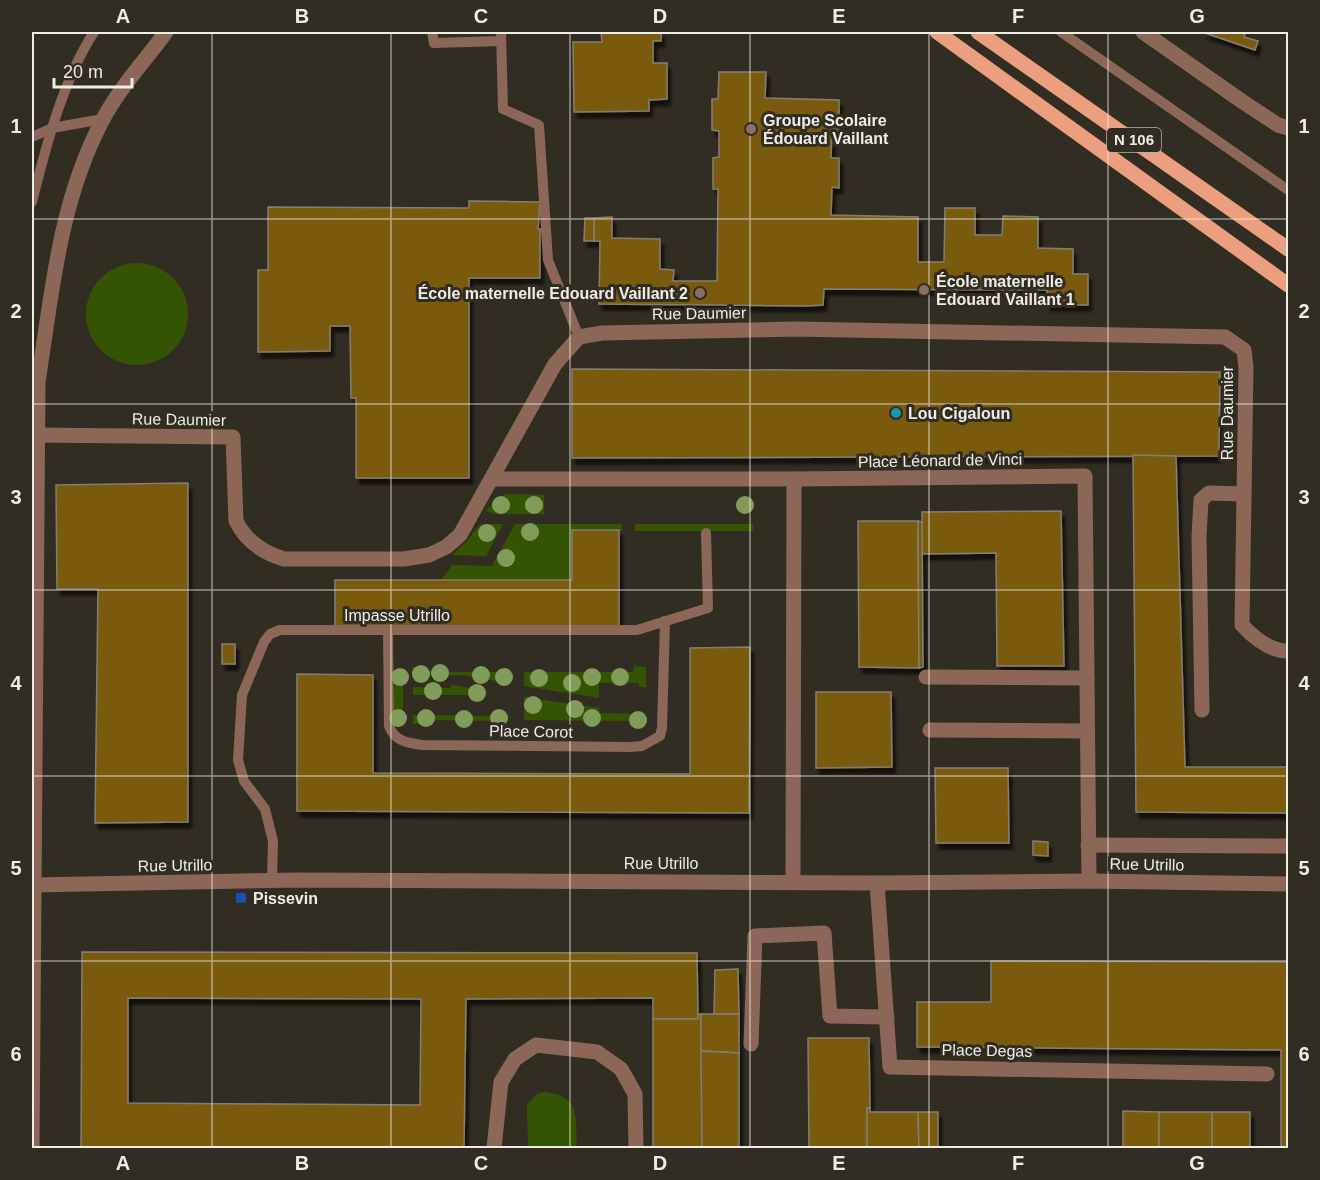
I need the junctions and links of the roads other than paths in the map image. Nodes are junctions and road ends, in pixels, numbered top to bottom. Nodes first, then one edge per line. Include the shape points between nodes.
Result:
1 (94, 32) edge
2 (166, 32) edge
3 (179, 32) edge
4 (432, 32) edge
5 (937, 32) edge
6 (978, 32) edge
7 (1061, 32) edge
8 (1152, 35) edge
9 (501, 36) edge
10 (157, 45) junction
11 (103, 119) junction
12 (52, 128) junction
13 (1288, 128) edge
14 (32, 137) edge
15 (1288, 190) edge
16 (32, 202) edge
17 (1288, 249) edge
18 (1288, 285) edge
19 (579, 337) junction
20 (34, 435) edge
21 (492, 479) junction
22 (794, 480) junction
23 (1244, 494) junction
24 (706, 533) dead end
25 (665, 621) junction
26 (388, 630) junction
27 (1288, 651) edge
28 (926, 677) dead end
29 (1087, 678) junction
30 (1202, 710) dead end
31 (930, 730) dead end
32 (1087, 731) junction
33 (1089, 845) junction
34 (1288, 846) edge
35 (272, 880) junction
36 (793, 881) junction
37 (1089, 881) junction
38 (877, 883) junction
39 (1288, 884) edge
40 (33, 885) edge
41 (887, 1017) junction
42 (751, 1044) dead end
43 (1267, 1074) dead end
44 (32, 1149) edge
45 (494, 1149) edge
46 (636, 1149) edge

1 - 12 lane
2 - 10 street
3 - 10 street
4 - 9 lane via 434,43
5 - 18 main road, N 106
6 - 17 main road, N 106
7 - 15 lane
8 - 13 street via 1243,102
9 - 19 lane via 503,109 539,125 548,260
10 - 11 street
11 - 12 lane
11 - 20 street via 90,144 71,201 54,269
12 - 14 lane
12 - 16 lane
19 - 21 street, Rue Daumier via 555,364
19 - 23 street, Rue Daumier via 602,333 795,329 1225,337 1244,350
20 - 21 street, Rue Daumier via 233,436 236,521 255,546 284,559 404,559 429,555 460,535
20 - 40 street
21 - 22 street
22 - 29 street, Place Léonard de Vinci via 1084,476
22 - 36 street
23 - 27 street, Rue Daumier via 1242,625 1257,640
23 - 30 street via 1209,493 1201,500
24 - 25 lane, Impasse Utrillo via 708,608
25 - 26 lane, Impasse Utrillo via 637,630
25 - 26 lane, Place Corot via 660,736 642,746 630,747 422,745 402,741 391,733 389,726
26 - 35 lane, Impasse Utrillo via 280,630 264,642 242,695 238,760 244,781 265,809 273,841
28 - 29 street
29 - 32 street, Place Léonard de Vinci
31 - 32 street
32 - 33 street, Place Léonard de Vinci
33 - 34 street
33 - 37 street, Place Léonard de Vinci
35 - 36 street, Rue Utrillo
35 - 40 street, Rue Utrillo
36 - 38 street, Rue Utrillo
37 - 38 street, Rue Utrillo
37 - 39 street, Rue Utrillo
38 - 41 street, Place Degas
40 - 44 street
41 - 42 street via 830,1016 824,933 755,936
41 - 43 street, Place Degas via 890,1067
45 - 46 street via 501,1082 515,1059 536,1045 597,1052 621,1069 635,1094

